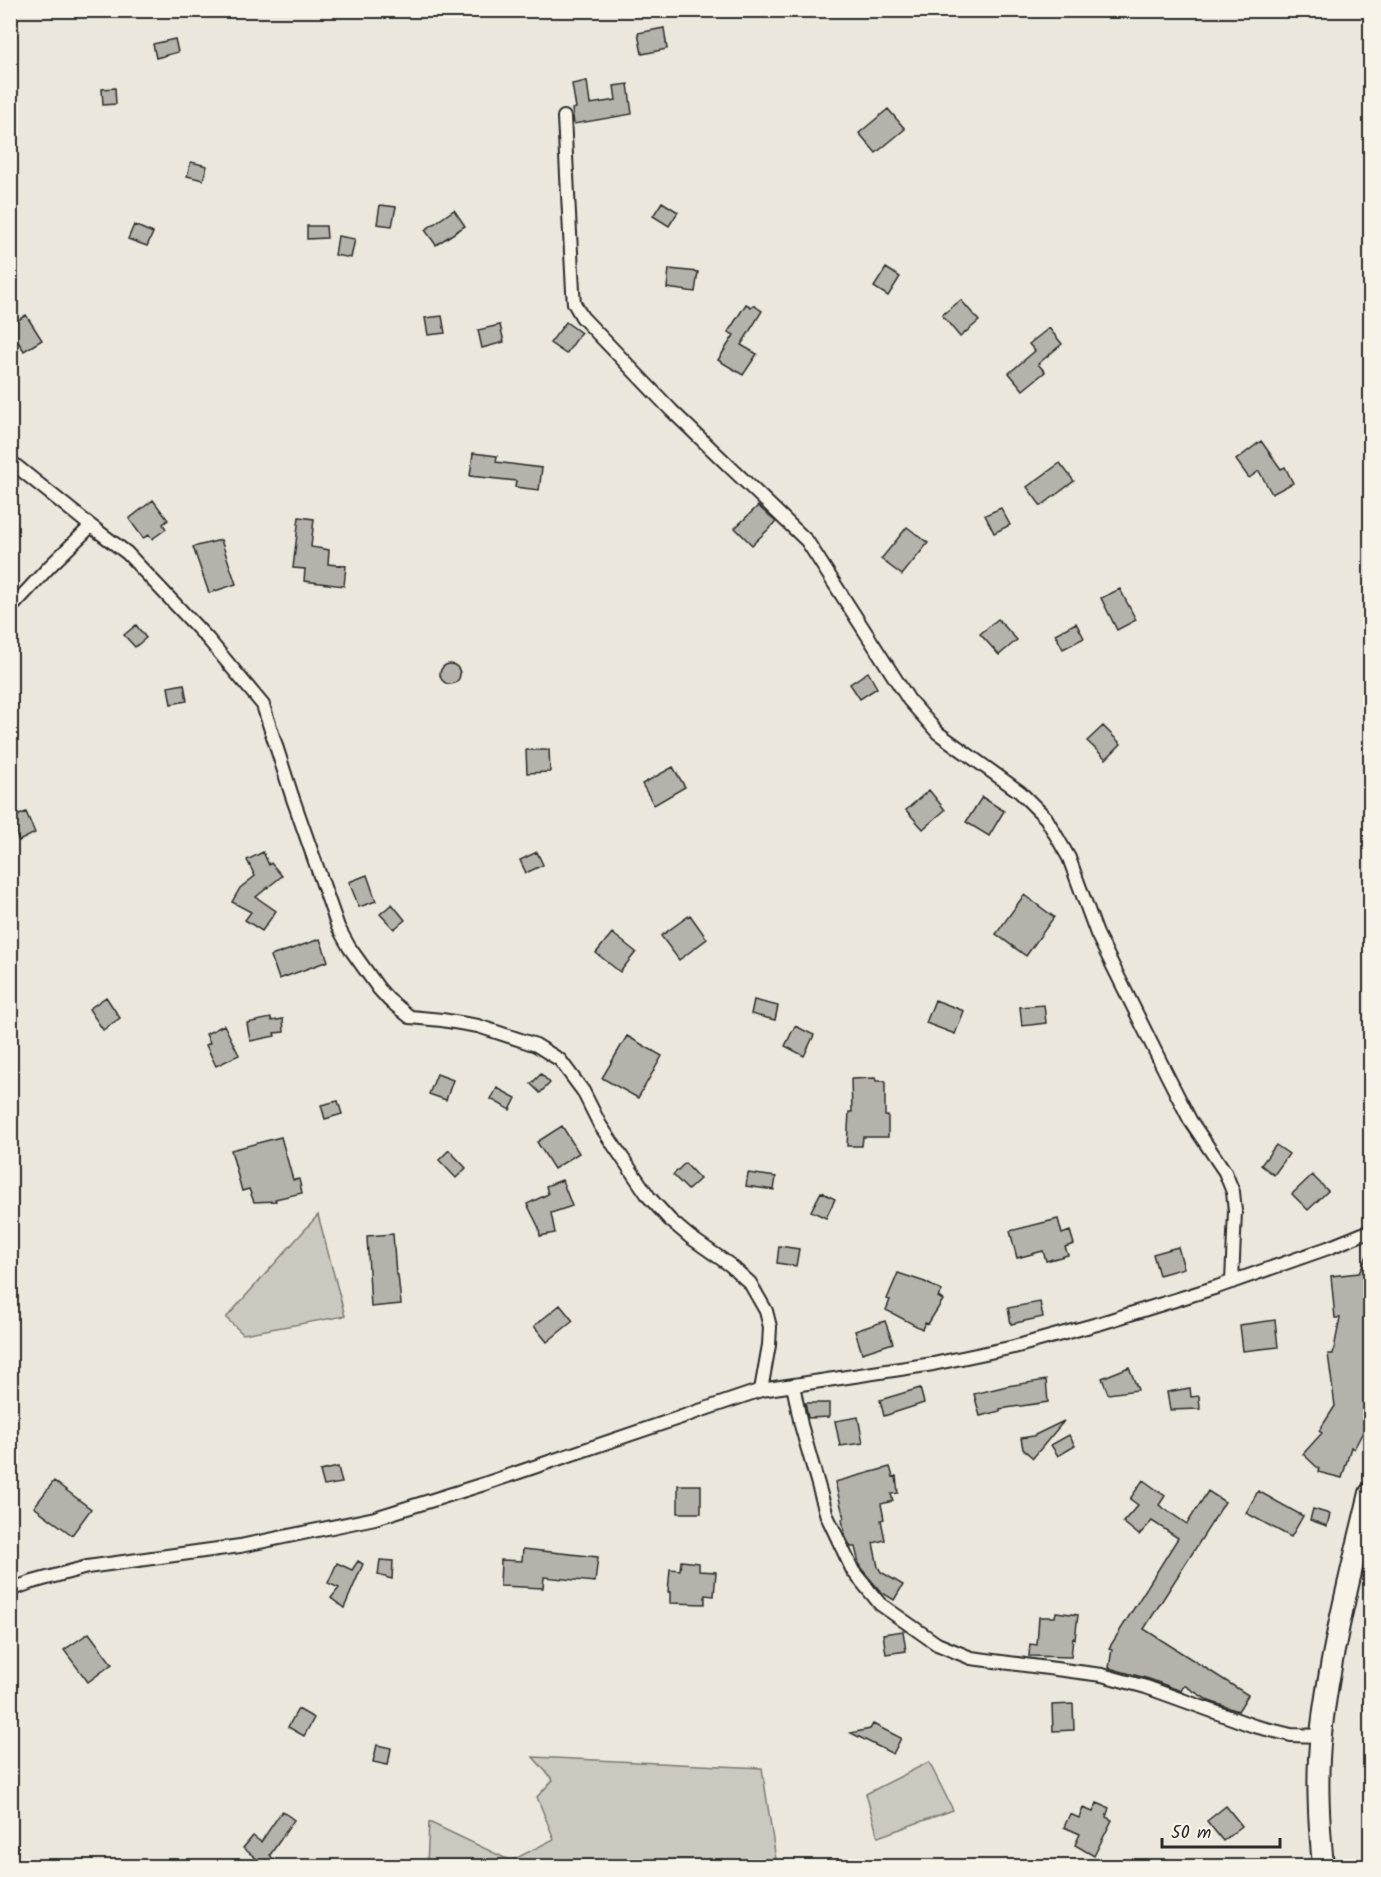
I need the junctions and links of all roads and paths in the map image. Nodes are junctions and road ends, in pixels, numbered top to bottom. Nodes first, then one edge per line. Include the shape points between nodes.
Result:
1 (564, 117) dead end
2 (10, 461) edge
3 (91, 526) junction
4 (10, 609) edge
5 (1371, 1231) edge
6 (1232, 1282) junction
7 (793, 1385) junction
8 (761, 1390) junction
9 (1371, 1493) edge
10 (10, 1590) edge
11 (1320, 1736) junction
12 (1323, 1866) edge

1 - 6 street via 574,303 582,317 672,411 807,541 909,700 939,733 1020,792 1046,818 1069,858 1097,933 1167,1075 1225,1172 1235,1211
2 - 3 street
3 - 4 street
3 - 8 street via 127,553 208,639 263,705 338,927 379,989 410,1017 478,1026 536,1045 560,1060 649,1197 670,1220 750,1283 770,1327
5 - 6 street
6 - 7 street via 1014,1347 933,1364
7 - 8 street
7 - 11 street via 827,1516 853,1571 880,1604 937,1644 971,1658 1102,1676 1146,1687 1254,1726 1291,1735
8 - 10 street via 375,1518 240,1546 87,1567
9 - 11 main road via 1332,1662
11 - 12 main road

